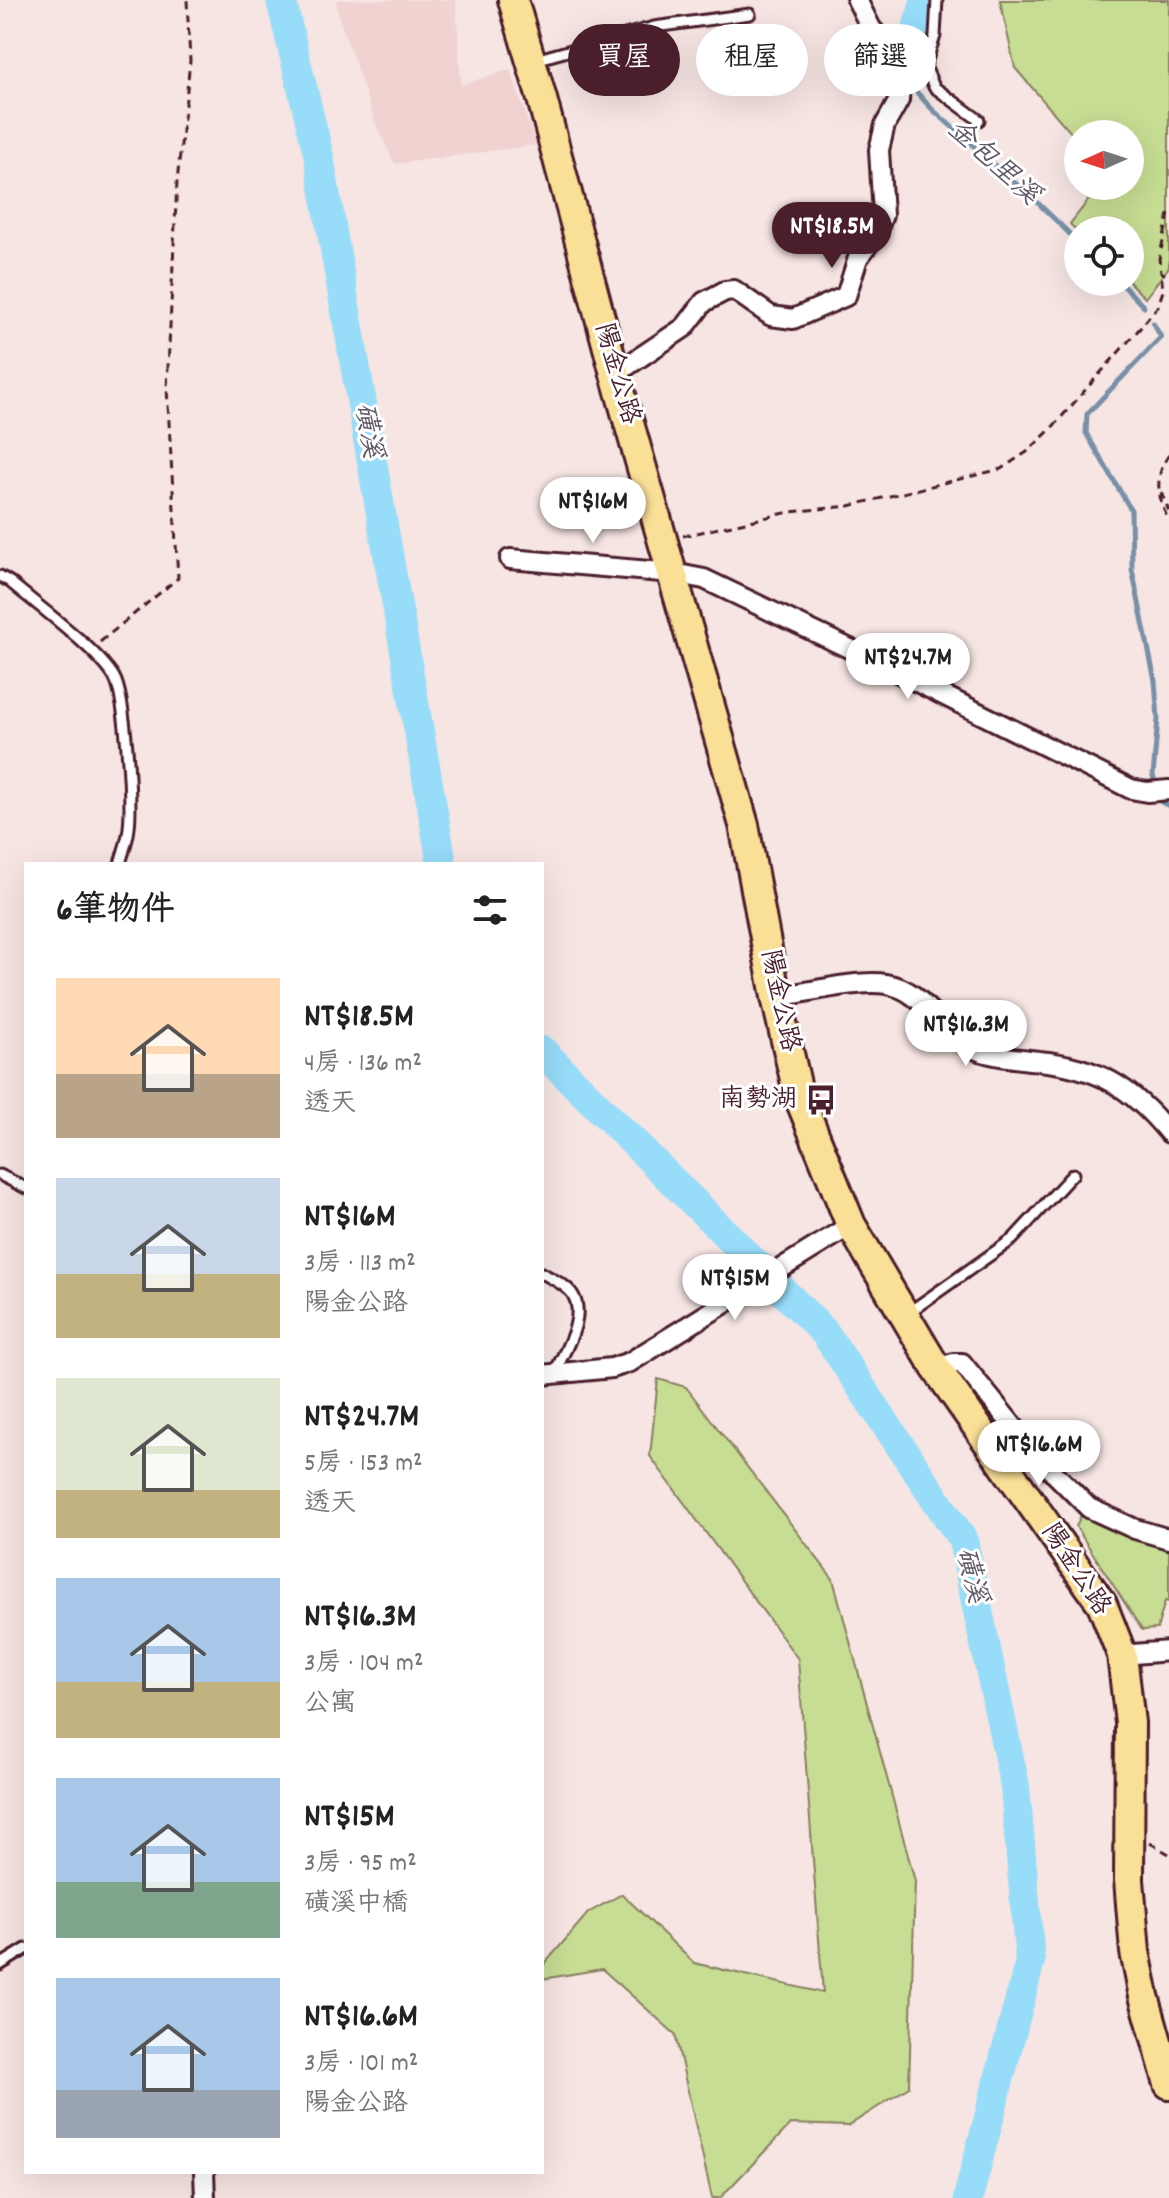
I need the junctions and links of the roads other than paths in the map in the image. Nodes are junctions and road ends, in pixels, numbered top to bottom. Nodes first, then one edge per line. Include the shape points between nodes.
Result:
1 (513, 0) edge
2 (857, 0) edge
3 (937, 0) edge
4 (750, 14) dead end
5 (869, 24) edge
6 (936, 24) edge
7 (531, 61) junction
8 (936, 88) edge
9 (899, 96) edge
10 (979, 120) dead end
11 (615, 374) junction
12 (510, 559) dead end
13 (673, 573) junction
14 (0, 576) edge
15 (1168, 789) edge
16 (120, 862) edge
17 (776, 997) junction
18 (1169, 1133) edge
19 (1073, 1174) dead end
20 (0, 1175) edge
21 (24, 1187) edge
22 (851, 1225) junction
23 (544, 1274) edge
24 (905, 1315) junction
25 (936, 1368) junction
26 (548, 1375) edge
27 (1169, 1539) edge
28 (1169, 1651) edge
29 (1122, 1655) junction
30 (24, 1950) edge
31 (0, 1965) edge
32 (1169, 2084) edge
33 (204, 2174) edge
34 (205, 2198) edge

1 - 7 main road, 陽金公路
2 - 5 street
3 - 6 lane
4 - 7 lane via 654,27
7 - 11 main road, 陽金公路
8 - 10 lane
9 - 11 street via 879,150 883,215 858,258 846,296 793,319 771,316 734,290 725,291 704,302 685,327
11 - 13 main road, 陽金公路
12 - 13 street
13 - 15 street via 704,579 1131,789
13 - 17 main road, 陽金公路 via 744,825
14 - 16 lane via 90,650 119,689 129,766 129,828
17 - 18 street via 884,983 904,989 970,1047 1007,1058 1083,1068 1123,1088
17 - 22 main road, 陽金公路 via 799,1097
19 - 24 lane via 1013,1239
20 - 21 lane
22 - 24 main road, 陽金公路
22 - 26 street via 630,1362
23 - 26 lane via 573,1295 577,1309 575,1328
24 - 25 main road, 陽金公路
25 - 27 street via 962,1363 1039,1458 1089,1508
25 - 29 main road, 陽金公路 via 1102,1604
28 - 29 street
29 - 32 main road, 陽金公路 via 1130,1723 1129,1880 1135,1952
30 - 31 lane
33 - 34 street

